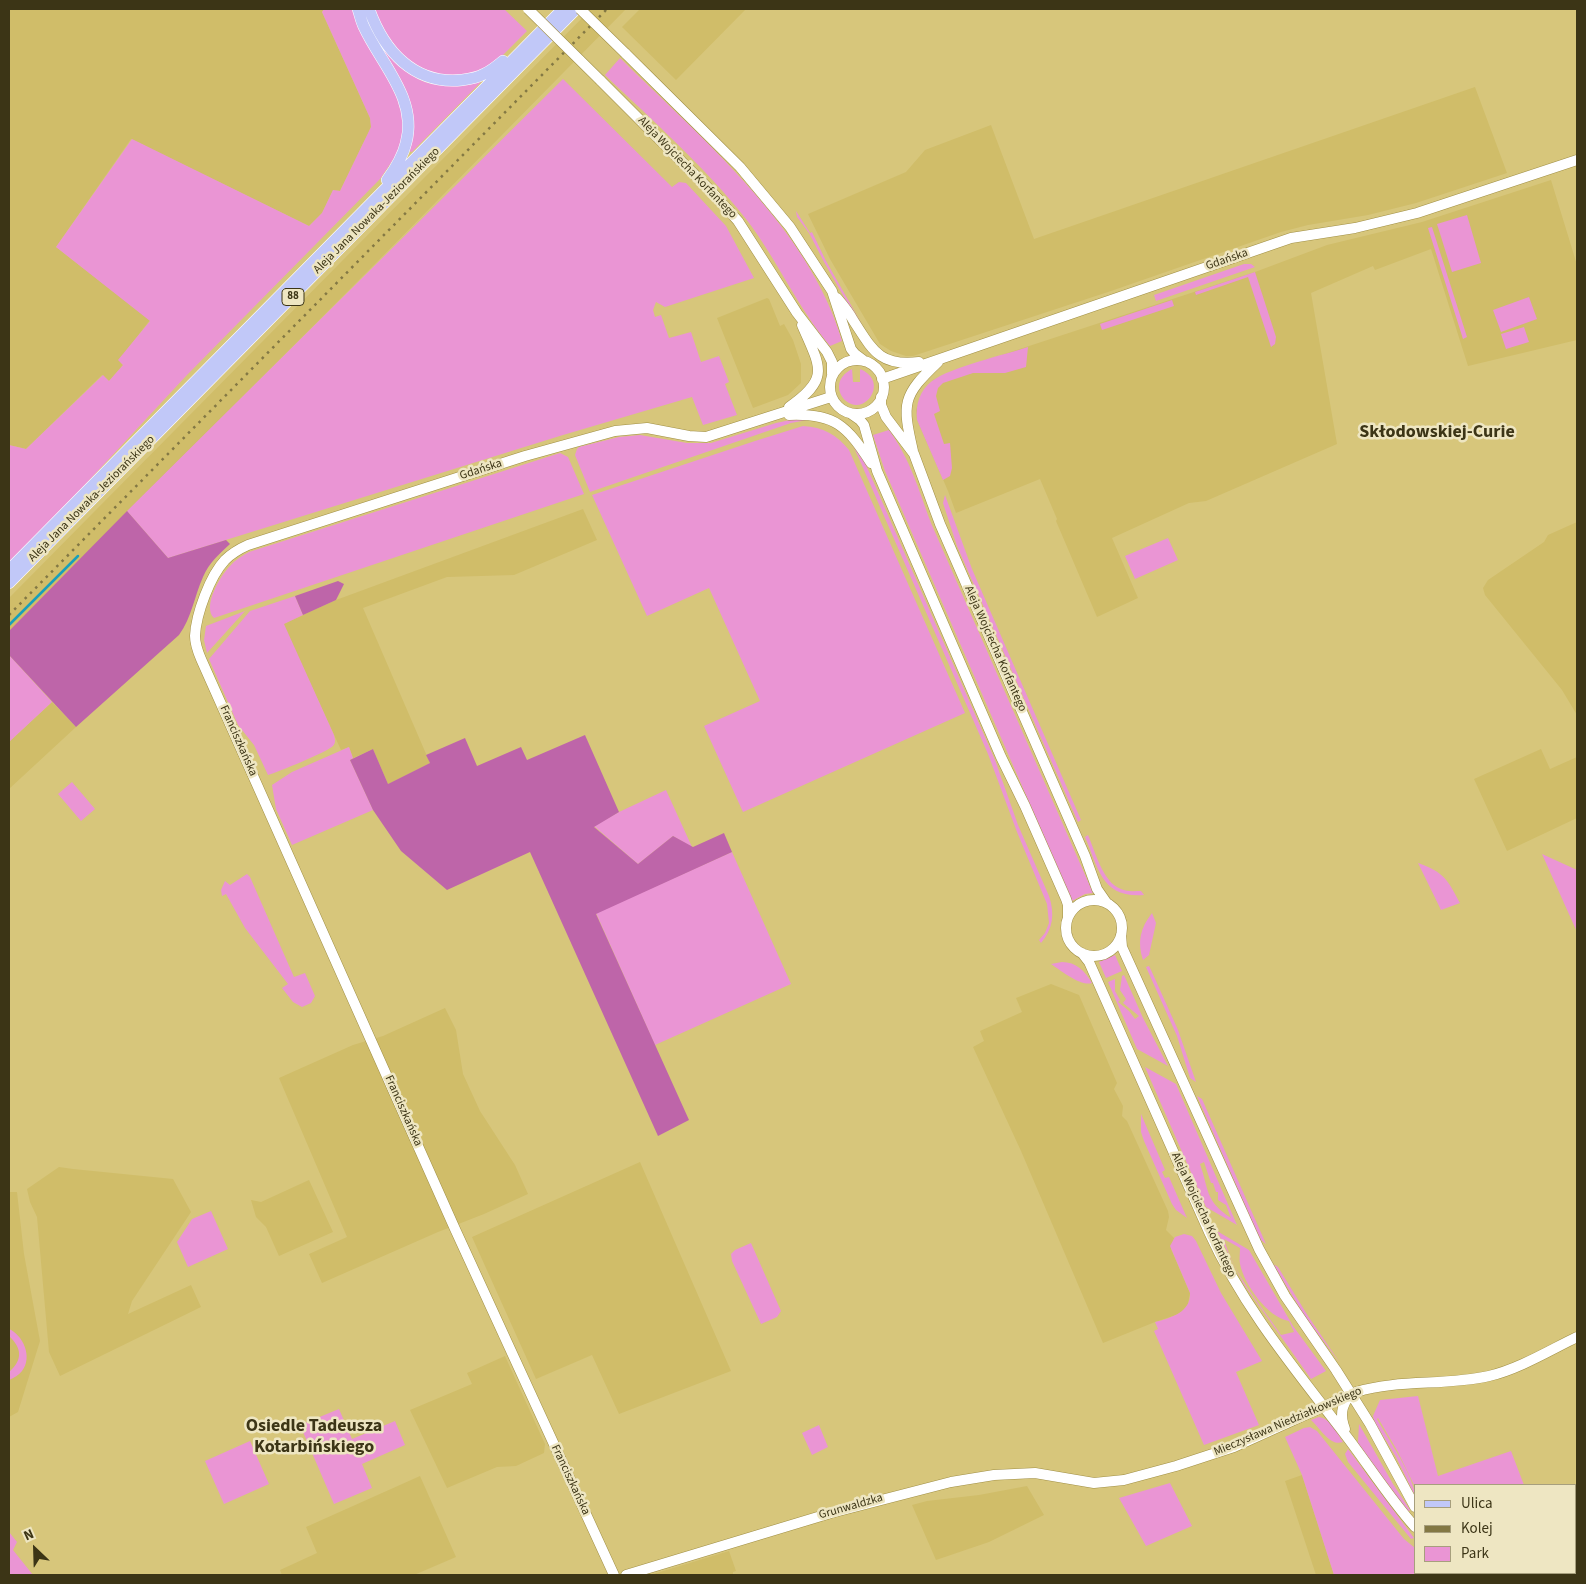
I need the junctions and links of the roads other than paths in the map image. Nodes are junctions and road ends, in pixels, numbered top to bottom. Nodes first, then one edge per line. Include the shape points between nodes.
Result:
1 (358, 9) edge
2 (369, 9) edge
3 (528, 9) edge
4 (563, 9) edge
5 (576, 9) edge
6 (580, 9) edge
7 (536, 36) junction
8 (1577, 160) edge
9 (373, 202) junction
10 (832, 291) junction
11 (797, 313) junction
12 (863, 360) junction
13 (940, 360) junction
14 (832, 374) junction
15 (882, 379) junction
16 (832, 397) junction
17 (882, 397) junction
18 (850, 413) junction
19 (775, 416) junction
20 (914, 454) junction
21 (877, 471) junction
22 (9, 570) edge
23 (9, 584) edge
24 (196, 644) joint
25 (1106, 902) junction
26 (1068, 917) junction
27 (1121, 935) junction
28 (1082, 953) junction
29 (1577, 1337) edge
30 (1351, 1394) junction
31 (1323, 1406) junction
32 (1352, 1443) junction
33 (1082, 1481) joint
34 (1414, 1505) edge
35 (1414, 1526) edge
36 (614, 1575) edge
37 (626, 1575) edge

1 - 9 main road via 364,27 398,86 409,125 399,161
2 - 7 main road via 374,24 396,56 411,70 430,78 452,81 484,75
3 - 11 street, Aleja Wojciecha Korfantego, bridge via 738,221
4 - 7 main road, Aleja Jana Nowaka-Jeziorańskiego / 88
5 - 23 main road, Aleja Jana Nowaka-Jeziorańskiego / 88
6 - 10 street, bridge via 754,183 801,242
7 - 9 main road, Aleja Jana Nowaka-Jeziorańskiego / 88
8 - 13 street, Gdańska via 1417,213 1355,228 1291,238
9 - 22 main road, Aleja Jana Nowaka-Jeziorańskiego / 88
10 - 12 street via 851,349
10 - 13 street via 869,346 878,354 902,363
11 - 14 street, Aleja Wojciecha Korfantego via 827,352 832,362
11 - 19 street via 819,371 813,389
12 - 14 street via 845,362
12 - 15 street via 874,366
13 - 15 street, Gdańska
13 - 20 street via 913,389 908,400 907,424
14 - 16 street
15 - 17 street
16 - 18 street via 835,404
16 - 19 street, Gdańska
17 - 18 street via 870,410
17 - 20 street, Aleja Wojciecha Korfantego via 881,405 886,417
18 - 21 street via 864,425
19 - 21 street via 810,414 827,418 855,438
19 - 24 street, Gdańska via 706,437 648,428 615,431 525,456 248,545 231,554 215,575 200,614
20 - 25 street, Aleja Wojciecha Korfantego via 940,524 1085,856 1096,889
21 - 26 street via 1066,899
24 - 36 street, Franciszkańska via 455,1229
25 - 26 street via 1082,902
25 - 27 street via 1113,906 1120,918
26 - 28 street via 1069,941
27 - 28 street via 1113,948 1104,954
27 - 30 street via 1132,969 1259,1249 1285,1296
28 - 31 street, Aleja Wojciecha Korfantego via 1089,962 1230,1274 1267,1331
29 - 30 street, Mieczysława Niedziałkowskiego via 1490,1376 1373,1387
30 - 31 street, Mieczysława Niedziałkowskiego
30 - 32 street via 1342,1408 1341,1421
30 - 34 street via 1384,1447
31 - 32 street, Aleja Wojciecha Korfantego
31 - 33 street, Mieczysława Niedziałkowskiego via 1212,1455 1124,1480
32 - 35 street, Aleja Wojciecha Korfantego
33 - 37 street, Grunwaldzka via 1035,1473 951,1482 831,1513

